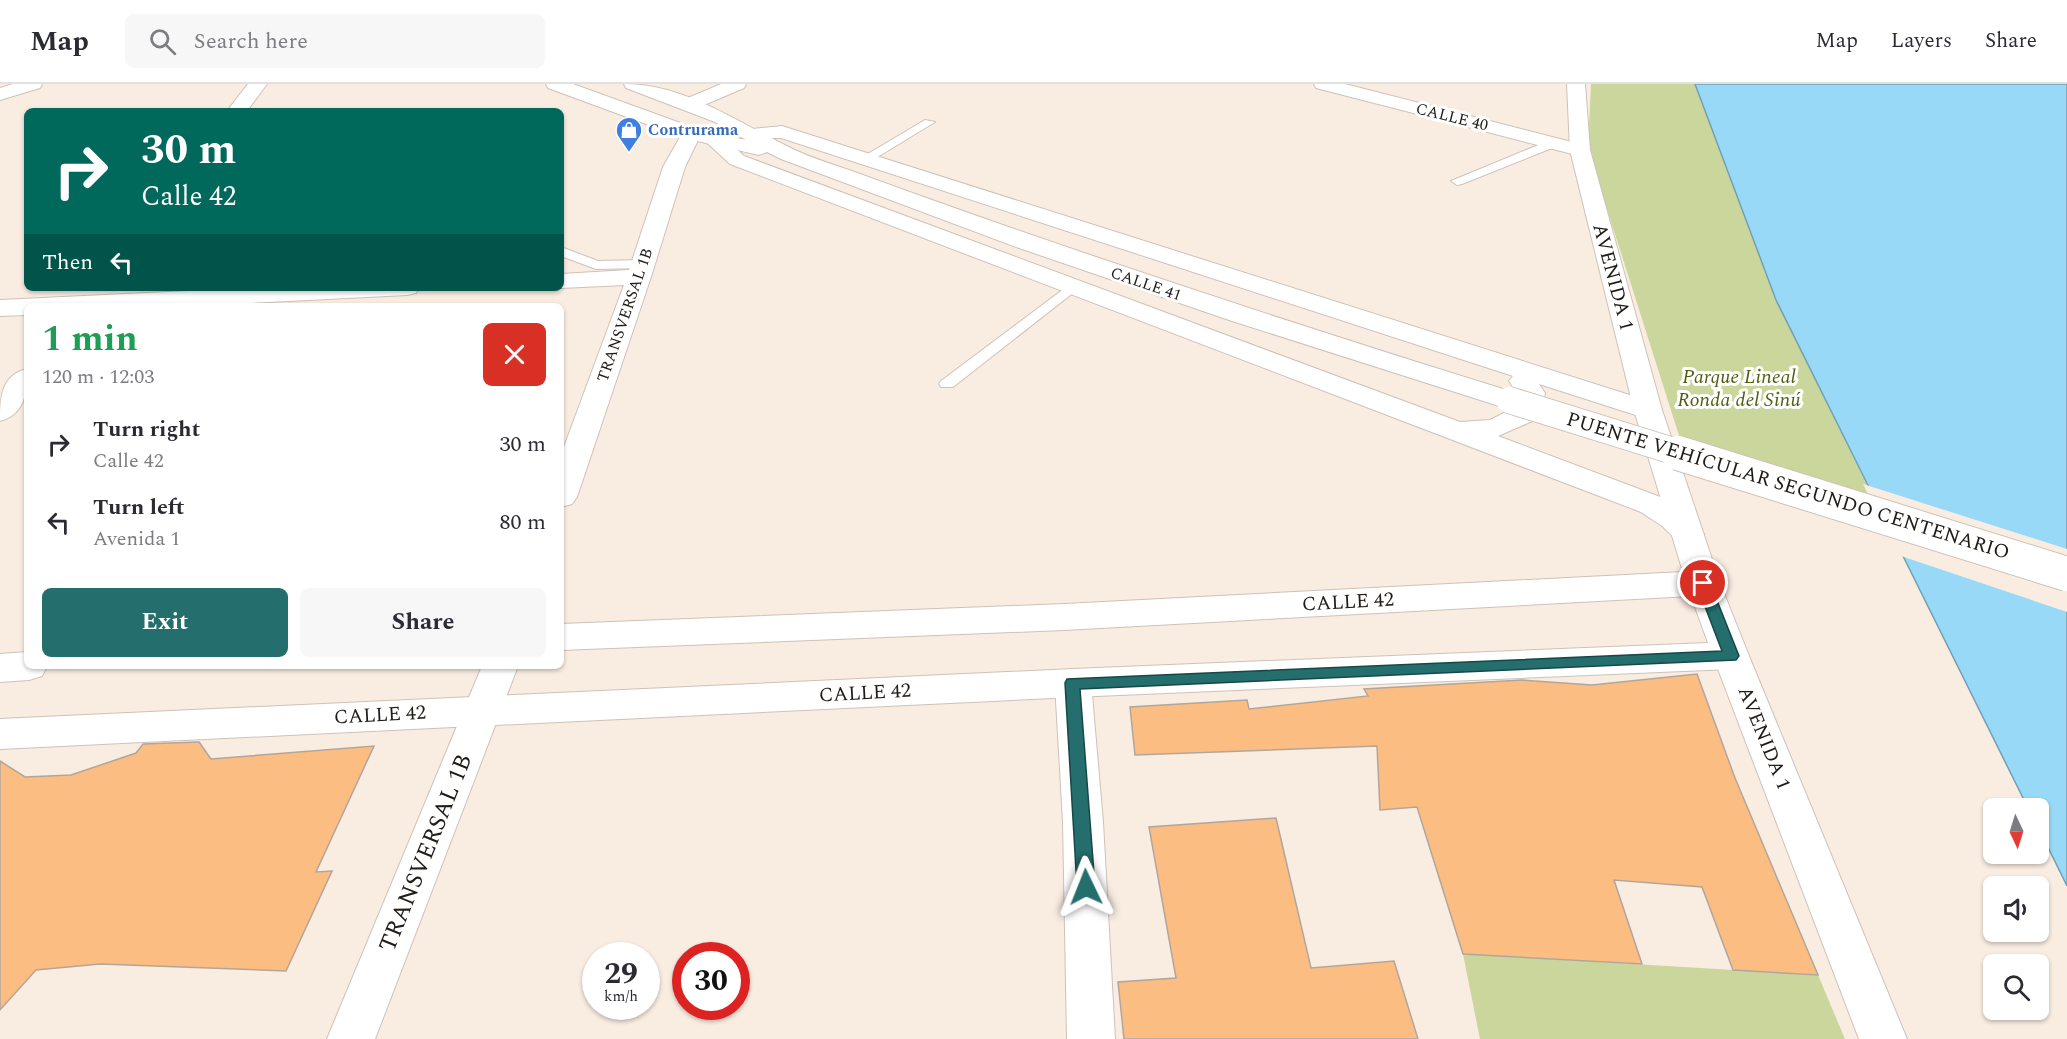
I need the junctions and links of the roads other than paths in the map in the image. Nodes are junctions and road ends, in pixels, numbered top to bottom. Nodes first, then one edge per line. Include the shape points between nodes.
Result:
1 (33, 84) edge
2 (258, 84) edge
3 (555, 84) edge
4 (633, 84) edge
5 (737, 84) edge
6 (1323, 84) edge
7 (1576, 84) edge
8 (0, 94) edge
9 (690, 104) junction
10 (239, 108) edge
11 (929, 122) dead end
12 (750, 134) junction
13 (1553, 143) junction
14 (1580, 150) junction
15 (696, 154) junction
16 (788, 154) junction
17 (867, 159) junction
18 (1457, 181) dead end
19 (564, 252) edge
20 (641, 271) junction
21 (564, 281) edge
22 (1073, 286) junction
23 (320, 291) edge
24 (88, 299) edge
25 (58, 303) edge
26 (24, 306) edge
27 (0, 308) edge
28 (1516, 369) junction
29 (24, 381) edge
30 (947, 384) dead end
31 (1509, 400) joint
32 (1648, 410) junction
33 (0, 412) edge
34 (1450, 431) junction
35 (564, 489) edge
36 (1688, 534) junction
37 (2067, 574) edge
38 (1703, 583) junction
39 (564, 637) edge
40 (1731, 656) junction
41 (24, 666) edge
42 (0, 668) edge
43 (499, 669) edge
44 (1072, 683) junction
45 (483, 711) junction
46 (0, 734) edge
47 (351, 1039) edge
48 (1091, 1039) edge
49 (1883, 1039) edge

1 - 8 street
2 - 10 street
3 - 15 street, CALLE 41
4 - 9 street, CALLE 41
5 - 9 street
6 - 13 street, CALLE 40
7 - 14 street, AVENIDA 1
9 - 12 street, CALLE 41
11 - 17 lane
12 - 16 street, CALLE 41
12 - 17 street via 782,132
13 - 14 street, CALLE 40
13 - 18 lane
14 - 32 street, AVENIDA 1
15 - 16 street, CALLE 41
15 - 20 street, TRANSVERSAL 1B
15 - 22 street via 738,160
16 - 31 street, CALLE 41 via 1038,247
17 - 28 street
19 - 20 lane via 596,265
20 - 21 street
20 - 35 street, TRANSVERSAL 1B
22 - 30 lane
22 - 34 street
23 - 24 street
24 - 25 street
26 - 27 street
28 - 32 street
28 - 34 street via 1531,393 1527,413 1496,428
29 - 33 street
31 - 37 street, PUENTE VEHÍCULAR SEGUNDO CENTENARIO, bridge
32 - 36 street, AVENIDA 1
34 - 36 street via 1652,505
36 - 38 street, AVENIDA 1
38 - 39 street, CALLE 42 via 1064,617
38 - 40 street, AVENIDA 1
40 - 44 street, CALLE 42
40 - 49 street, AVENIDA 1
41 - 42 street
43 - 45 street, TRANSVERSAL 1B
44 - 45 street, CALLE 42
44 - 48 street via 1083,822
45 - 46 street, CALLE 42
45 - 47 street, TRANSVERSAL 1B

